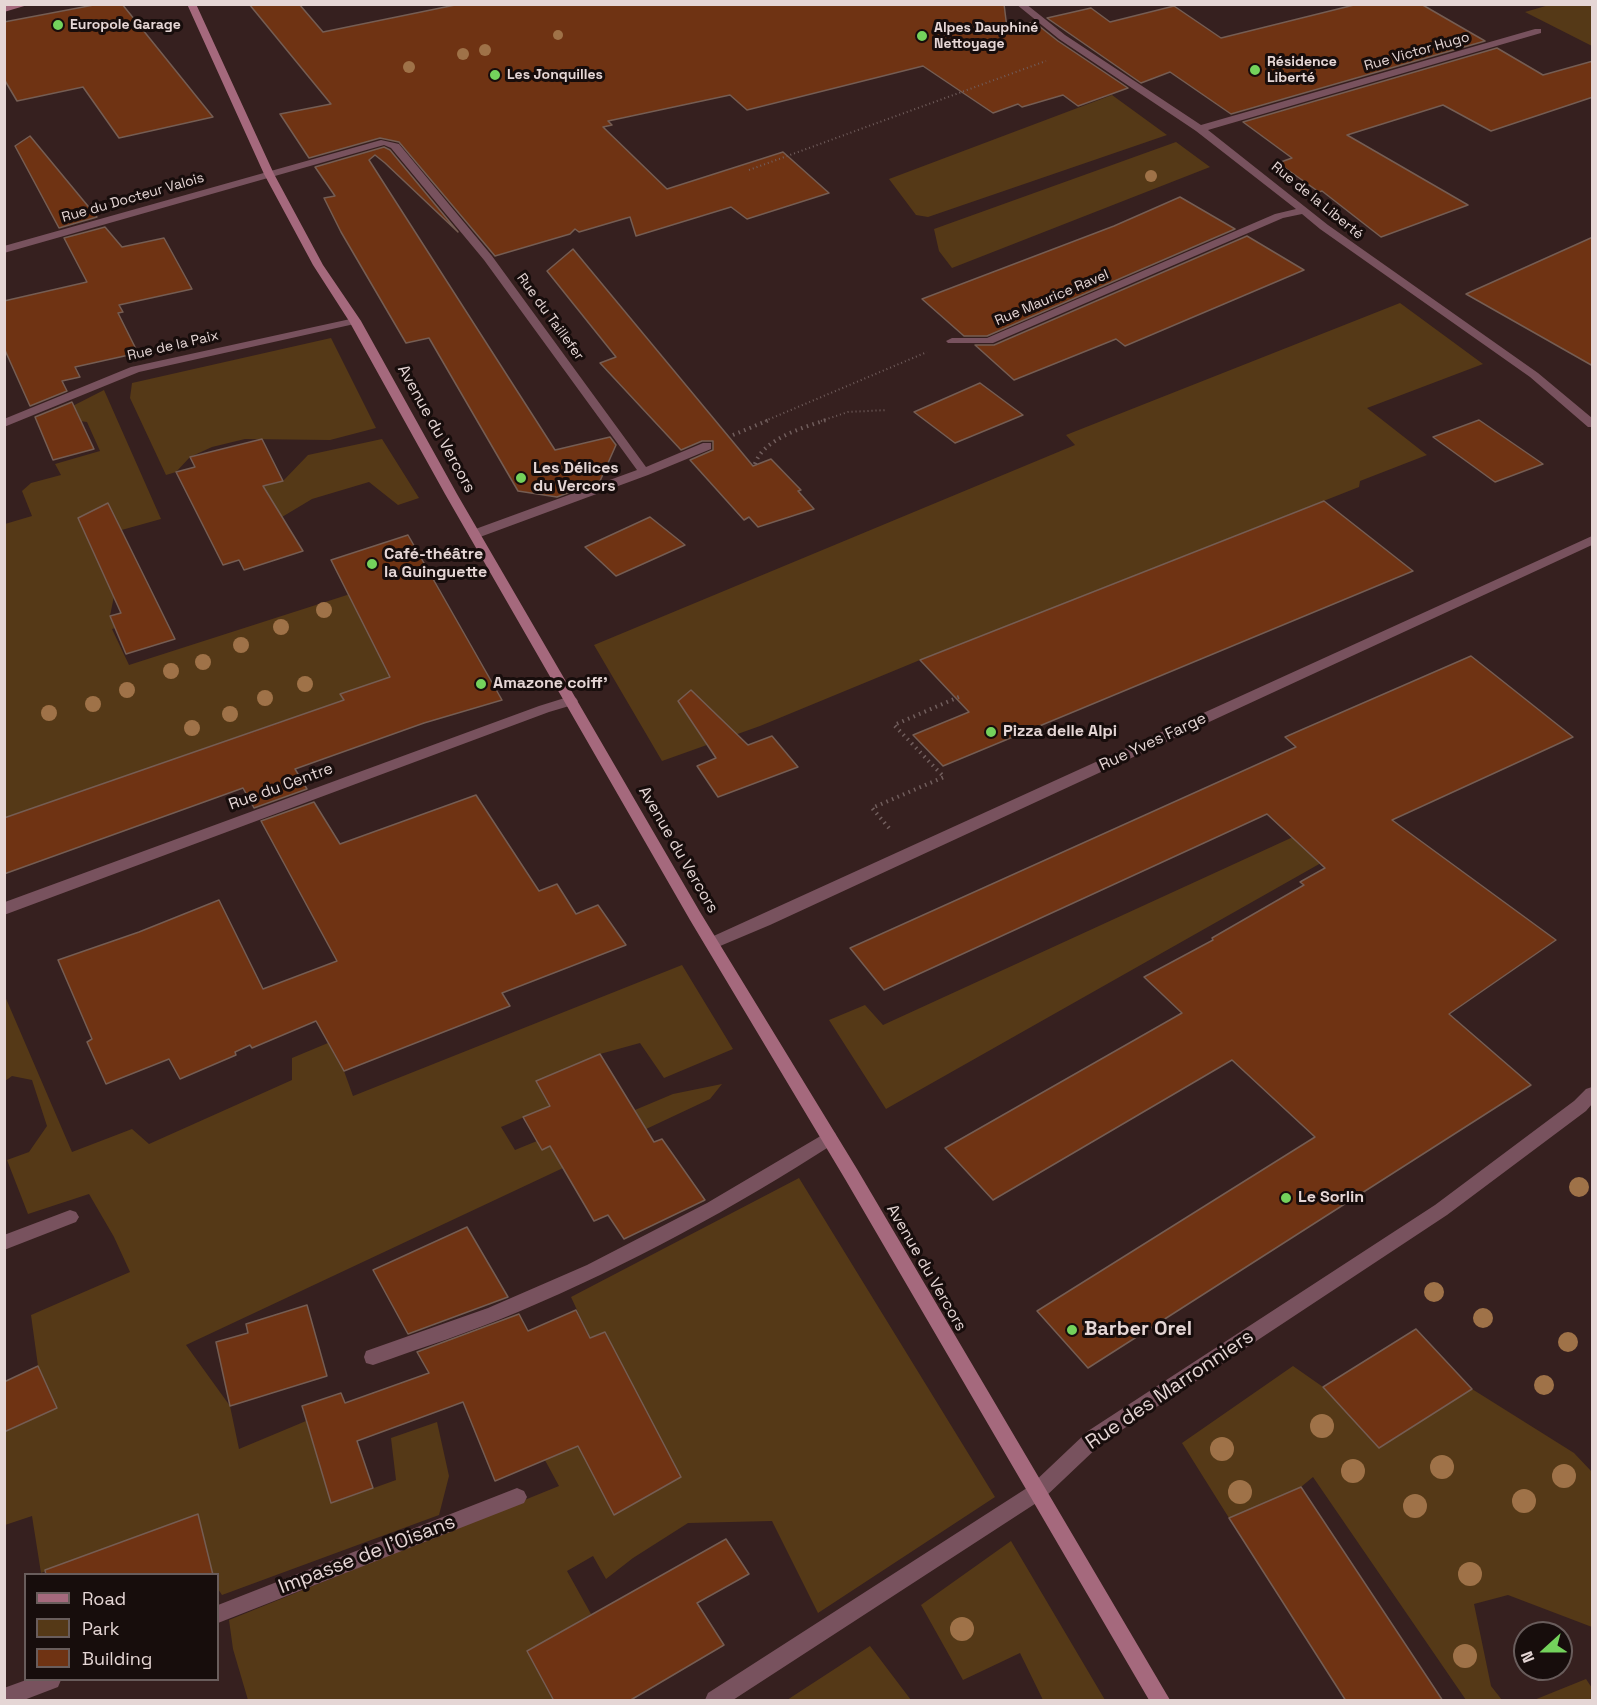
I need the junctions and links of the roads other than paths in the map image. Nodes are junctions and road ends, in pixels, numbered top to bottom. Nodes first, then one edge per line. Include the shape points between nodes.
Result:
1 (27, 4) edge
2 (191, 4) edge
3 (1020, 4) edge
4 (4, 9) edge
5 (1538, 31) dead end
6 (1200, 129) junction
7 (269, 174) junction
8 (1304, 210) junction
9 (4, 250) edge
10 (355, 321) junction
11 (952, 341) road end
12 (4, 424) edge
13 (1593, 424) edge
14 (707, 446) road end
15 (644, 472) junction
16 (475, 534) junction
17 (1593, 540) edge
18 (571, 701) junction
19 (4, 910) edge
20 (712, 943) junction
21 (1593, 1094) edge
22 (829, 1138) junction
23 (70, 1217) dead end
24 (4, 1243) edge
25 (373, 1357) dead end
26 (1037, 1492) junction
27 (517, 1497) dead end
28 (219, 1614) edge
29 (48, 1681) edge
30 (4, 1698) edge
31 (715, 1701) edge
32 (1160, 1701) edge

1 - 4 street
2 - 7 street, Avenue du Vercors
3 - 6 street, Rue de la Liberté via 1062,37
5 - 6 street, Rue Victor Hugo
6 - 8 street, Rue de la Liberté
7 - 9 street, Rue du Docteur Valois
7 - 10 street, Avenue du Vercors via 318,265
7 - 15 street, Rue du Taillefer via 385,142 395,146 488,258
8 - 11 street, Rue Maurice Ravel via 1279,216 989,341
8 - 13 street, Rue de la Liberté via 1344,243 1534,375
10 - 12 street, Rue de la Paix via 135,369
10 - 16 street, Avenue du Vercors
14 - 15 street
15 - 16 street
16 - 18 street, Avenue du Vercors
17 - 20 street, Rue Yves Farge
18 - 19 street, Rue du Centre
18 - 20 street, Avenue du Vercors
20 - 22 street, Avenue du Vercors
21 - 26 street, Rue des Marronniers via 1442,1210 1095,1437
22 - 25 street via 648,1244 509,1308
22 - 26 street, Avenue du Vercors
23 - 24 street
26 - 31 street, Rue des Marronniers
26 - 32 street, Avenue du Vercors
27 - 28 street, Impasse de l'Oisans
29 - 30 street

